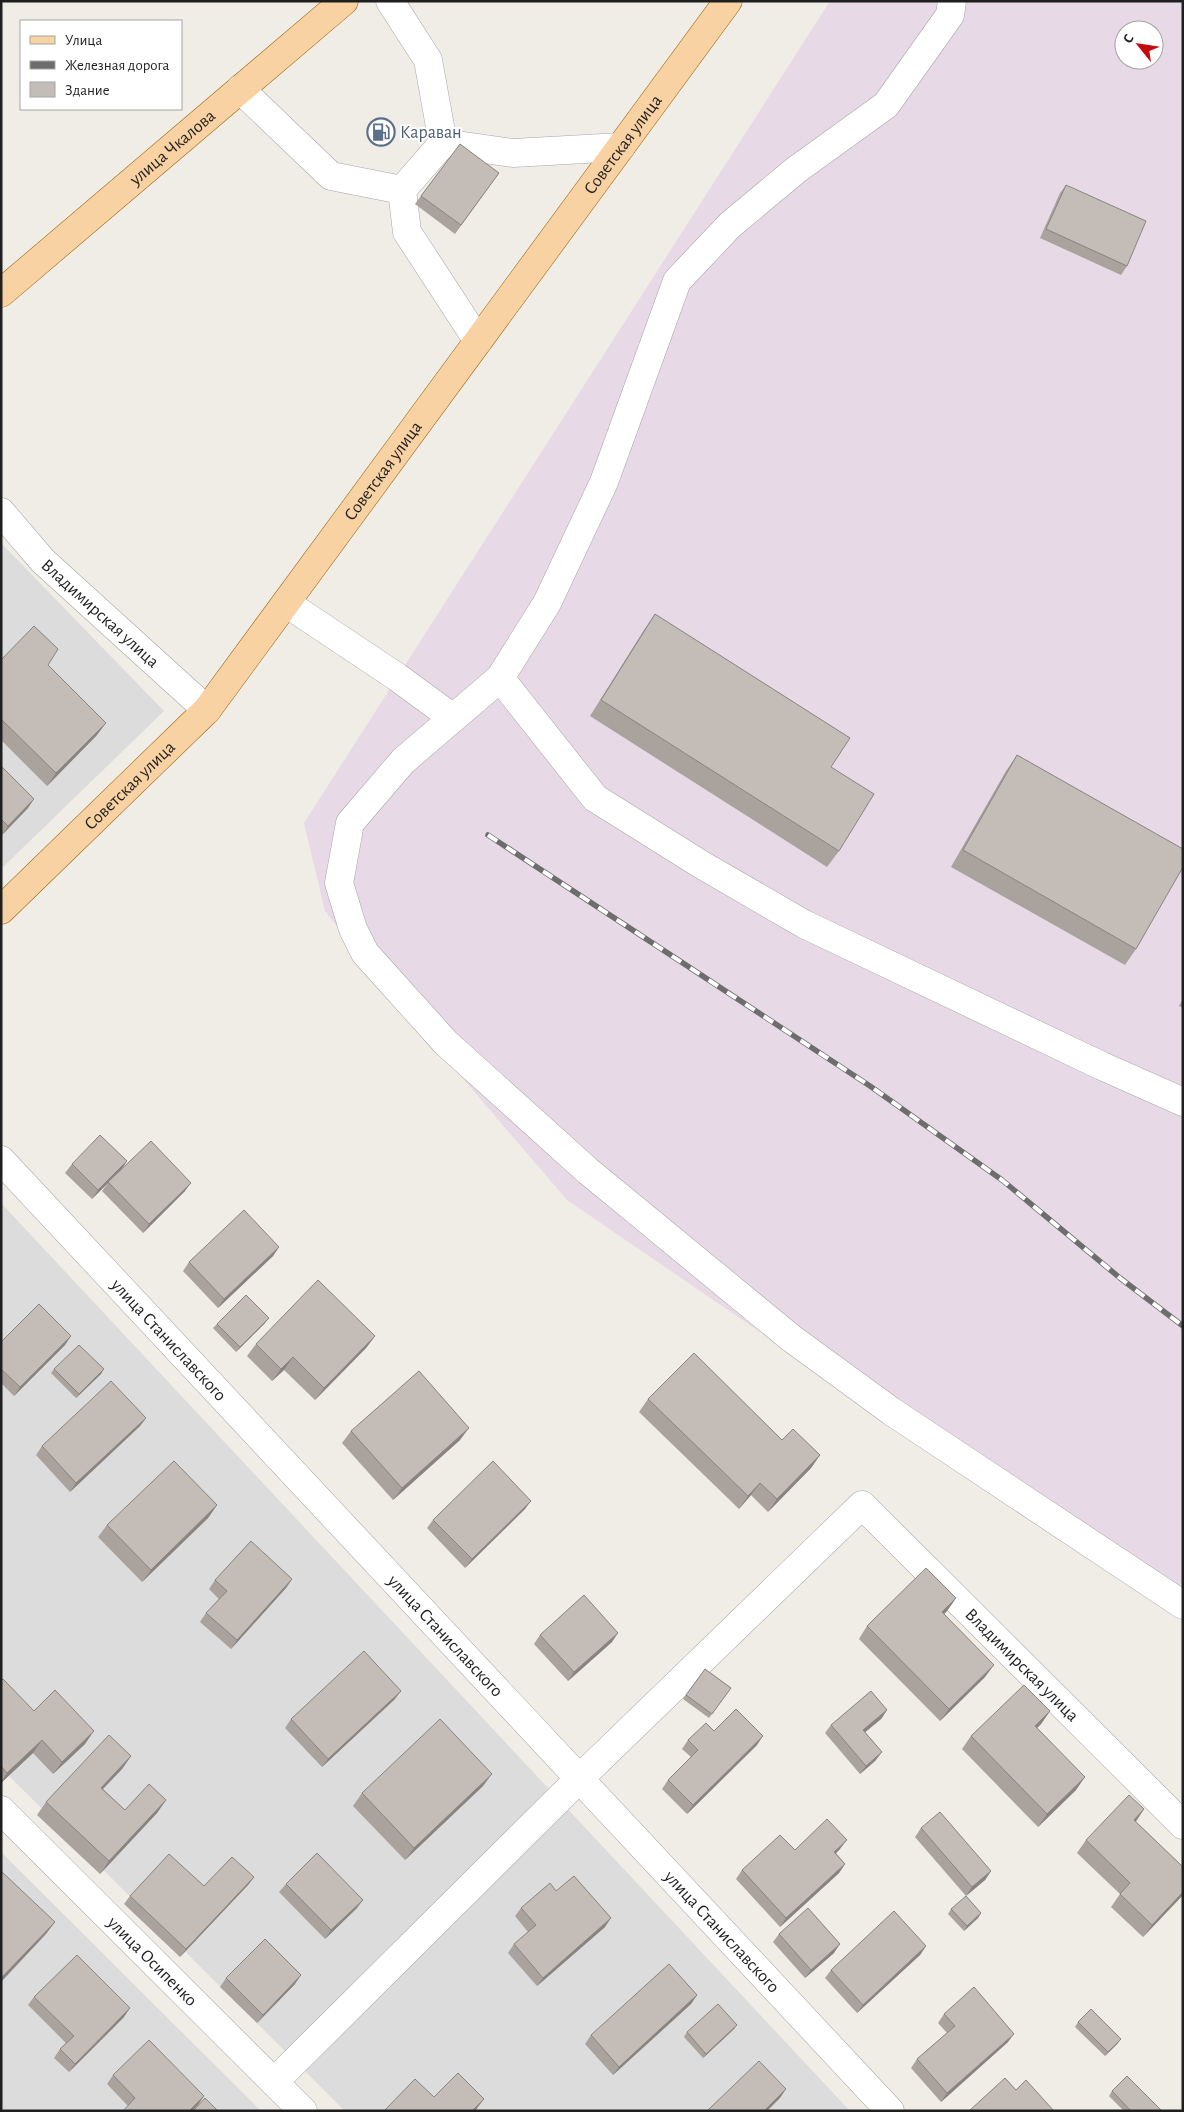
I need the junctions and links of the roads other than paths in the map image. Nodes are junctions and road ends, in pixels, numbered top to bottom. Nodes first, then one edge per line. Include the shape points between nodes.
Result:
1 (344, 1) edge
2 (390, 1) edge
3 (728, 1) edge
4 (952, 1) edge
5 (240, 89) junction
6 (443, 143) junction
7 (621, 146) junction
8 (402, 190) junction
9 (1, 293) edge
10 (478, 341) junction
11 (1, 512) edge
12 (286, 603) junction
13 (500, 678) junction
14 (207, 710) junction
15 (453, 718) junction
16 (1, 910) edge
17 (1183, 1102) edge
18 (1, 1160) edge
19 (1183, 1606) edge
20 (580, 1778) junction
21 (1, 1810) edge
22 (1183, 1825) edge
23 (274, 2082) junction
24 (303, 2111) edge
25 (890, 2111) edge

1 - 5 main road, улица Чкалова
2 - 6 street via 428,60
3 - 7 main road, Советская улица
4 - 13 street via 950,15 886,105 796,170 738,219 677,281 604,482 546,603
5 - 8 street via 331,176
5 - 9 main road, улица Чкалова
6 - 7 street via 513,154
6 - 8 street
7 - 10 main road, Советская улица
8 - 10 street via 407,232
10 - 12 main road, Советская улица
11 - 14 street, Владимирская улица via 43,561
12 - 14 main road, Советская улица
12 - 15 street
13 - 15 street
13 - 17 street via 594,798 804,924
14 - 16 main road, Советская улица
15 - 19 street via 403,761 350,823 339,883 353,929 365,954 446,1043 552,1139 790,1338 891,1411
18 - 20 street, улица Станиславского
20 - 22 street, Владимирская улица via 862,1505
20 - 23 street
20 - 25 street, улица Станиславского
21 - 23 street, улица Осипенко
23 - 24 street, улица Осипенко

